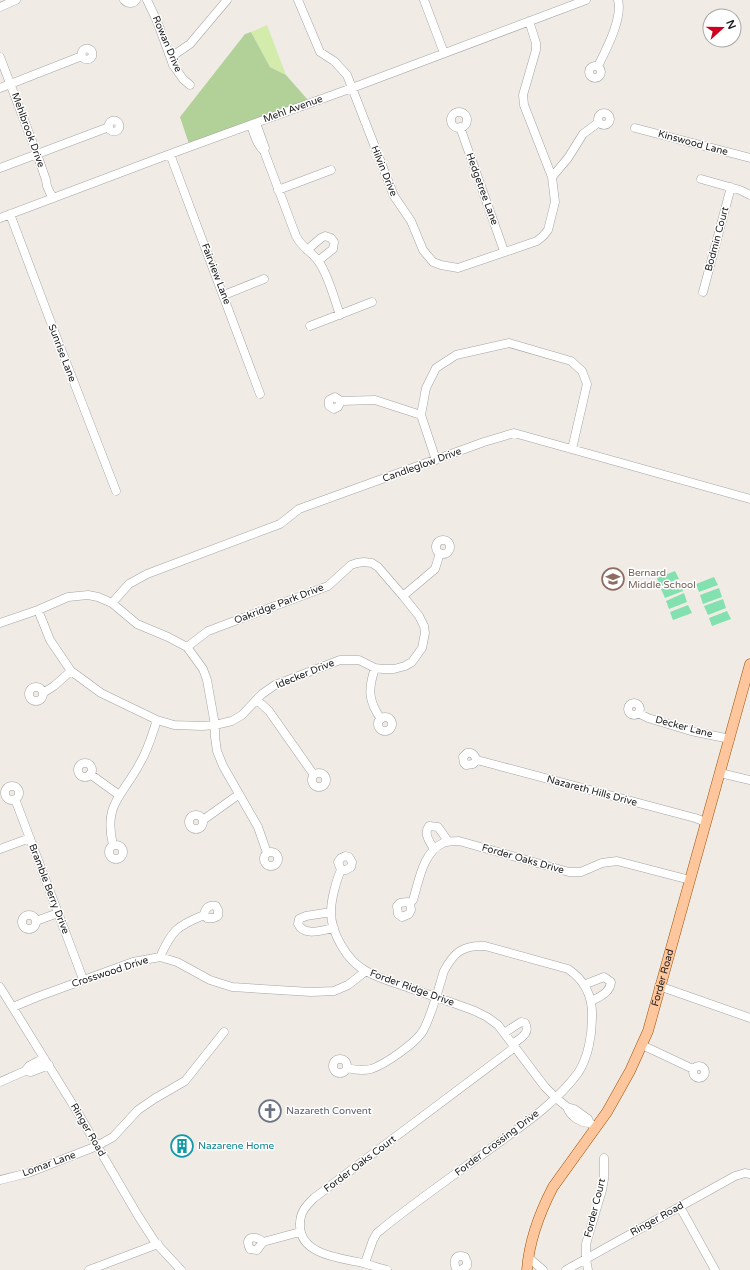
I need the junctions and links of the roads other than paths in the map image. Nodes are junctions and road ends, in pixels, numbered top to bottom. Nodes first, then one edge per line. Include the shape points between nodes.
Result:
1 (16, 0) edge
2 (124, 0) edge
3 (136, 0) edge
4 (147, 0) edge
5 (227, 0) edge
6 (298, 0) edge
7 (424, 0) edge
8 (586, 0) edge
9 (618, 0) edge
10 (0, 7) edge
11 (529, 21) junction
12 (444, 53) junction
13 (82, 56) dead end
14 (0, 57) edge
15 (171, 57) junction
16 (598, 66) dead end
17 (11, 84) junction
18 (190, 85) dead end
19 (0, 88) edge
20 (352, 88) junction
21 (599, 122) dead end
22 (254, 124) junction
23 (109, 127) dead end
24 (460, 127) dead end
25 (635, 128) dead end
26 (37, 154) junction
27 (170, 154) junction
28 (750, 158) edge
29 (0, 168) edge
30 (331, 170) dead end
31 (552, 177) junction
32 (701, 179) dead end
33 (731, 187) junction
34 (278, 190) junction
35 (750, 195) edge
36 (53, 197) junction
37 (10, 214) junction
38 (0, 218) edge
39 (307, 250) junction
40 (504, 251) junction
41 (318, 261) junction
42 (264, 279) dead end
43 (703, 292) dead end
44 (224, 295) junction
45 (372, 302) dead end
46 (340, 315) junction
47 (310, 326) dead end
48 (260, 394) dead end
49 (341, 401) dead end
50 (421, 415) junction
51 (572, 449) junction
52 (436, 460) junction
53 (116, 491) dead end
54 (750, 499) edge
55 (440, 553) dead end
56 (403, 596) junction
57 (112, 603) junction
58 (38, 610) junction
59 (0, 624) edge
60 (187, 647) junction
61 (750, 664) edge
62 (375, 668) junction
63 (71, 671) junction
64 (43, 693) dead end
65 (257, 700) junction
66 (638, 713) dead end
67 (157, 720) junction
68 (380, 720) dead end
69 (214, 725) junction
70 (730, 739) junction
71 (477, 760) dead end
72 (720, 773) junction
73 (90, 774) dead end
74 (314, 775) dead end
75 (750, 780) edge
76 (119, 795) junction
77 (238, 795) junction
78 (15, 799) dead end
79 (203, 820) dead end
80 (706, 822) junction
81 (30, 838) junction
82 (448, 842) junction
83 (114, 845) dead end
84 (0, 849) edge
85 (434, 849) junction
86 (267, 853) dead end
87 (341, 870) dead end
88 (690, 880) junction
89 (410, 903) dead end
90 (331, 912) junction
91 (58, 913) junction
92 (204, 915) dead end
93 (36, 921) dead end
94 (334, 928) junction
95 (160, 957) junction
96 (366, 971) junction
97 (83, 979) junction
98 (586, 984) junction
99 (659, 986) junction
100 (0, 987) edge
101 (436, 997) junction
102 (592, 1001) junction
103 (13, 1007) junction
104 (750, 1018) edge
105 (224, 1032) dead end
106 (504, 1033) junction
107 (642, 1045) junction
108 (514, 1046) junction
109 (46, 1061) junction
110 (347, 1068) dead end
111 (693, 1069) dead end
112 (0, 1082) edge
113 (556, 1098) junction
114 (593, 1126) junction
115 (97, 1146) junction
116 (604, 1158) dead end
117 (749, 1172) edge
118 (0, 1180) edge
119 (680, 1207) junction
120 (300, 1232) junction
121 (263, 1242) dead end
122 (158, 1244) junction
123 (586, 1259) junction
124 (365, 1264) junction
125 (527, 1266) edge
126 (89, 1270) edge
127 (181, 1270) edge
128 (386, 1270) edge
129 (457, 1270) edge
130 (461, 1270) edge
131 (543, 1270) edge
132 (566, 1270) edge
133 (588, 1270) edge
134 (715, 1270) edge

1 - 10 street
2 - 3 street via 129,3
4 - 15 street, Rowan Drive
5 - 15 street via 190,44
6 - 20 street, Hilvin Drive via 320,52 342,68
7 - 12 street
8 - 11 street, Mehl Avenue
9 - 16 street via 618,15
11 - 12 street, Mehl Avenue
11 - 31 street via 536,50 523,95 524,105
12 - 20 street, Mehl Avenue
13 - 17 street
14 - 17 street, Mehlbrook Drive
15 - 18 street, Rowan Drive via 177,73
17 - 19 street
17 - 26 street, Mehlbrook Drive
20 - 22 street, Mehl Avenue
20 - 40 street, Hilvin Drive via 394,196 411,221 428,257 441,265 458,268
21 - 31 street via 583,134
22 - 27 street, Mehl Avenue
22 - 34 street via 256,140 264,151
23 - 26 street
24 - 40 street, Hedgetree Lane
25 - 28 street, Kinswood Lane
26 - 29 street
26 - 36 street, Mehlbrook Drive
27 - 36 street, Mehl Avenue
27 - 44 street, Fairview Lane
30 - 34 street
31 - 40 street via 555,202 548,230 537,241
32 - 33 street
33 - 35 street
33 - 43 street, Bodmin Court
34 - 39 street via 296,236
36 - 37 street, Mehl Avenue
37 - 38 street, Mehl Avenue
37 - 53 street, Sunrise Lane
39 - 41 street
39 - 41 street via 325,236 331,238 334,242 333,249
41 - 46 street
42 - 44 street
44 - 48 street, Fairview Lane
45 - 46 street
46 - 47 street
49 - 50 street via 375,400
50 - 51 street via 426,388 436,368 456,355 508,343 571,361 582,370 587,384
50 - 52 street
51 - 52 street, Candleglow Drive via 514,433
51 - 54 street, Candleglow Drive
52 - 57 street, Candleglow Drive via 299,509 280,524 146,574 129,584
55 - 56 street via 435,569
56 - 60 street, Oakridge Park Drive via 378,567 372,563 357,563 351,565 328,586 208,631
56 - 62 street, Idecker Drive via 424,626 422,648 412,662 405,666 394,669
57 - 58 street via 98,597 77,595
57 - 60 street via 137,624
58 - 59 street
58 - 63 street, Idecker Drive via 50,640
60 - 69 street via 203,669 207,680
61 - 70 main road, Forder Road
62 - 65 street, Idecker Drive via 359,660 340,660 275,686
62 - 68 street via 370,682 370,697
63 - 64 street
63 - 67 street, Idecker Drive via 101,693
65 - 69 street, Idecker Drive via 232,721
65 - 74 street via 269,711
66 - 70 street, Decker Lane via 691,731
67 - 69 street, Idecker Drive via 174,725
67 - 76 street via 142,760
69 - 77 street via 220,758
70 - 72 main road, Forder Road
71 - 80 street, Nazareth Hills Drive
72 - 75 street
72 - 80 main road, Forder Road
73 - 76 street
76 - 83 street via 110,818 110,834
77 - 79 street
77 - 86 street via 258,827
78 - 81 street, Bramble Berry Drive
80 - 88 main road, Forder Road
81 - 84 street
81 - 91 street, Bramble Berry Drive
82 - 85 street
82 - 85 street via 438,827 429,826 427,834
82 - 88 street, Forder Oaks Drive via 459,841 569,872 581,872 602,863 617,861
85 - 89 street via 426,861
87 - 90 street, Forder Ridge Drive via 337,878
88 - 99 main road, Forder Road
90 - 94 street, Forder Ridge Drive
90 - 94 street via 306,916 299,919 298,924 306,932
91 - 93 street
91 - 97 street, Bramble Berry Drive
92 - 95 street via 188,921 173,932
94 - 96 street, Forder Ridge Drive via 349,957
95 - 96 street, Crosswood Drive via 232,987 334,991 348,985
95 - 97 street, Crosswood Drive via 140,960
96 - 101 street, Forder Ridge Drive
97 - 103 street, Crosswood Drive
98 - 101 street via 568,969 485,946 475,946 461,950 453,957 444,971
98 - 102 street, Forder Crossing Drive
98 - 102 street via 604,977 611,982 607,992
99 - 104 street
99 - 107 main road, Forder Road
100 - 103 street, Ringer Road
101 - 106 street, Forder Ridge Drive via 481,1014 498,1025
101 - 110 street via 424,1030 412,1044 370,1070
102 - 113 street, Forder Crossing Drive via 591,1035 585,1058 578,1072
103 - 109 street, Ringer Road
105 - 115 street, Lomar Lane via 186,1081 138,1110 112,1137
106 - 108 street, Forder Ridge Drive
106 - 108 street via 514,1025 525,1023 527,1032
107 - 111 street
107 - 114 main road, Forder Road via 618,1093
108 - 113 street, Forder Ridge Drive via 544,1087
108 - 120 street, Forder Oaks Court via 314,1198 305,1207 300,1218
109 - 112 street via 31,1072 25,1071
109 - 115 street, Ringer Road
113 - 114 street, Forder Ridge Drive via 588,1119
113 - 124 street, Forder Crossing Drive via 377,1233
114 - 125 main road, Forder Road via 553,1187 541,1216
115 - 118 street, Lomar Lane via 28,1173
115 - 122 street, Ringer Road
116 - 123 street, Forder Court via 604,1179 586,1244
117 - 119 street, Ringer Road via 735,1176
119 - 123 street, Ringer Road
119 - 134 street
120 - 121 street
120 - 124 street via 306,1243 318,1252
122 - 126 street
122 - 127 street, Ringer Road
123 - 132 street, Ringer Road
123 - 133 street, Forder Court
124 - 128 street
125 - 131 street
129 - 130 street via 455,1258 462,1256 467,1262

